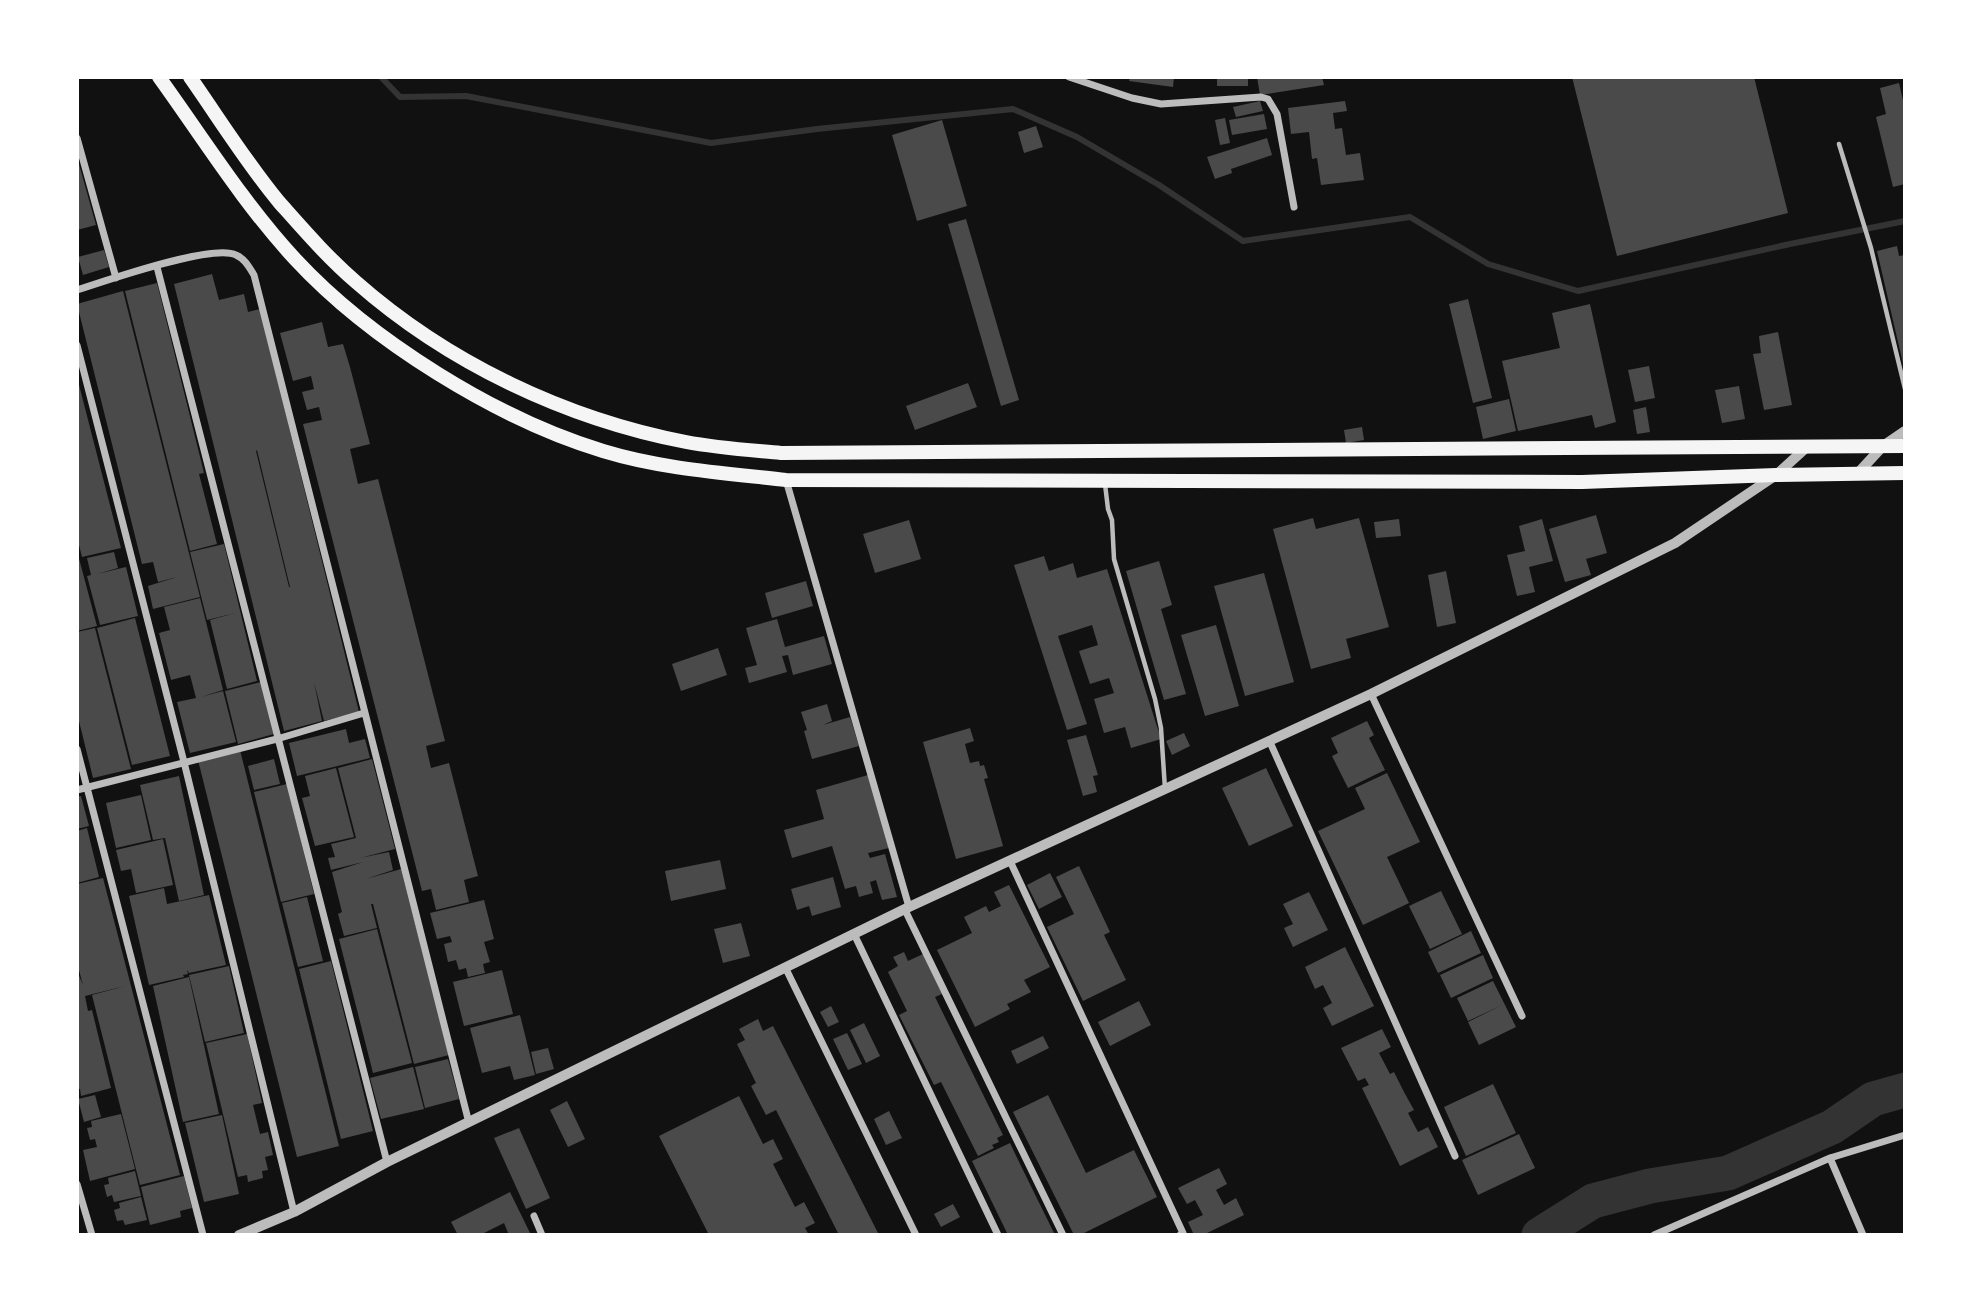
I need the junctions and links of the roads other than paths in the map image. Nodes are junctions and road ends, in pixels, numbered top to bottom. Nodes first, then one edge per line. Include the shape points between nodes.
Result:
1 (159, 77) edge
2 (190, 77) edge
3 (1069, 77) edge
4 (77, 138) edge
5 (1839, 144) dead end
6 (1294, 208) dead end
7 (157, 267) junction
8 (116, 278) junction
9 (77, 290) edge
10 (77, 345) edge
11 (1905, 389) edge
12 (1905, 431) edge
13 (1808, 446) junction
14 (1883, 446) junction
15 (1905, 446) edge
16 (1858, 473) junction
17 (1905, 473) edge
18 (1776, 475) junction
19 (786, 480) junction
20 (1104, 480) junction
21 (1371, 694) junction
22 (364, 713) junction
23 (277, 739) junction
24 (1269, 740) junction
25 (77, 748) edge
26 (184, 762) junction
27 (87, 788) junction
28 (77, 790) edge
29 (1165, 790) junction
30 (1010, 861) junction
31 (907, 909) junction
32 (855, 936) junction
33 (786, 969) junction
34 (1522, 1016) dead end
35 (470, 1124) junction
36 (1905, 1135) edge
37 (1455, 1156) dead end
38 (1830, 1157) junction
39 (387, 1162) junction
40 (77, 1184) edge
41 (294, 1212) junction
42 (534, 1216) dead end
43 (92, 1235) edge
44 (203, 1235) edge
45 (239, 1235) edge
46 (542, 1235) edge
47 (916, 1235) edge
48 (999, 1235) edge
49 (1063, 1235) edge
50 (1180, 1235) edge
51 (1654, 1235) edge
52 (1863, 1235) edge

1 - 19 highway via 295,260 386,338 462,388 523,420 602,451 671,467
2 - 13 highway via 277,199 355,281 398,316 474,365 542,399 687,443 781,453
3 - 6 street via 1161,104 1268,99 1277,114
4 - 8 street
5 - 11 lane via 1871,248
7 - 8 street
7 - 22 street via 221,252 235,254 254,275
7 - 23 street
8 - 9 street
10 - 26 street
12 - 14 street
13 - 14 highway
13 - 18 street
14 - 15 highway
14 - 16 street
16 - 17 highway
16 - 18 highway
18 - 20 highway via 1582,482
18 - 21 street via 1675,543
19 - 20 highway
19 - 31 street
20 - 29 lane via 1114,559 1156,699
21 - 24 street
21 - 34 street
22 - 23 street
22 - 35 street
23 - 26 street
23 - 39 street
24 - 29 street
24 - 37 street
25 - 27 street
26 - 27 street
26 - 41 street
27 - 28 street
27 - 44 street
29 - 30 street
30 - 31 street
30 - 50 street via 1184,1233
31 - 32 street
31 - 49 street
32 - 33 street
32 - 48 street
33 - 35 street
33 - 47 street
35 - 39 street
36 - 38 street
38 - 51 street
38 - 52 street
39 - 41 street
40 - 43 street
41 - 45 street
42 - 46 street

